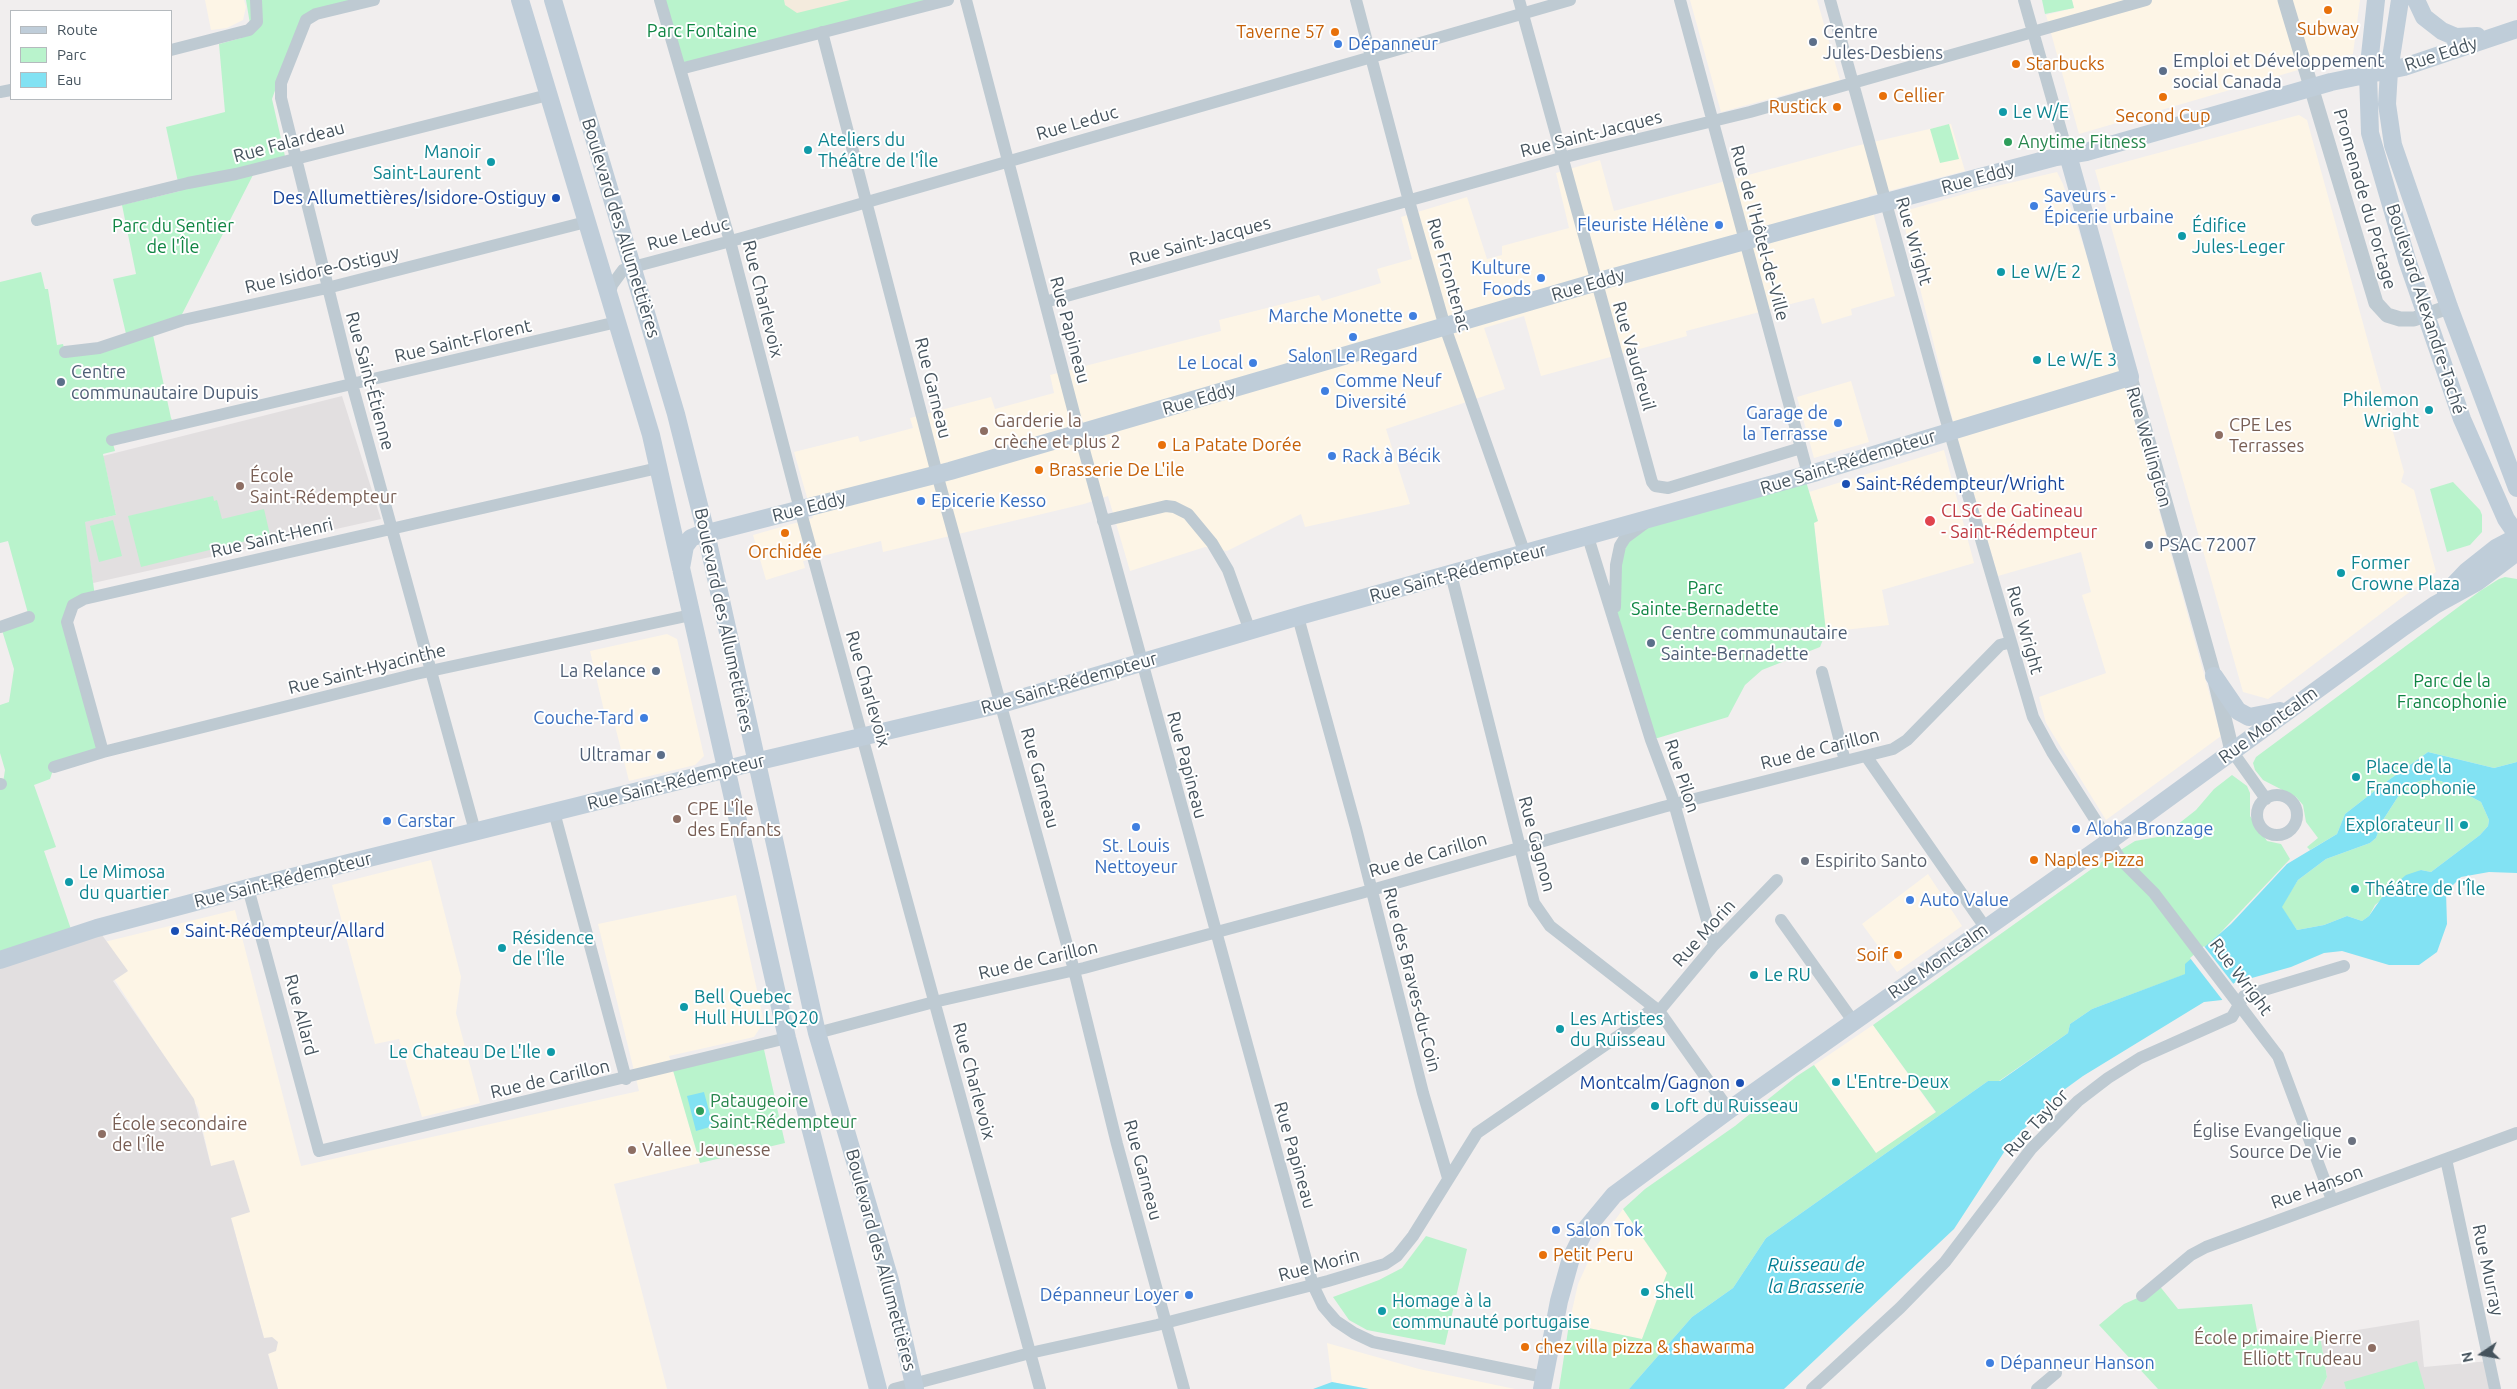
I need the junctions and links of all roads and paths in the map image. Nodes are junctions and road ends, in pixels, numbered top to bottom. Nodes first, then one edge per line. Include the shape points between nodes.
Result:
1 (256, 0) edge
2 (374, 0) edge
3 (520, 0) edge
4 (553, 0) edge
5 (660, 0) edge
6 (948, 0) edge
7 (966, 0) edge
8 (1356, 0) edge
9 (1519, 0) edge
10 (1570, 0) edge
11 (1680, 0) edge
12 (1830, 0) edge
13 (2024, 0) edge
14 (2146, 0) edge
15 (2285, 0) edge
16 (2376, 0) edge
17 (2400, 0) edge
18 (2416, 0) edge
19 (1522, 14) junction
20 (822, 32) junction
21 (2033, 32) junction
22 (2510, 32) edge
23 (172, 50) edge
24 (1371, 57) junction
25 (680, 69) junction
26 (2389, 71) junction
27 (2368, 74) junction
28 (1852, 83) junction
29 (2312, 88) junction
30 (548, 94) junction
31 (1712, 122) junction
32 (2068, 155) junction
33 (295, 158) junction
34 (1562, 158) junction
35 (1008, 161) junction
36 (867, 201) junction
37 (1409, 201) junction
38 (1885, 202) junction
39 (37, 220) dead end
40 (586, 222) junction
41 (730, 240) junction
42 (1744, 241) junction
43 (633, 266) junction
44 (1595, 282) junction
45 (327, 288) junction
46 (609, 296) junction
47 (1045, 302) junction
48 (2449, 307) junction
49 (2426, 315) junction
50 (617, 322) junction
51 (1445, 327) junction
52 (65, 352) dead end
53 (2130, 377) junction
54 (352, 384) junction
55 (1949, 431) junction
56 (1080, 434) junction
57 (112, 440) dead end
58 (1801, 448) junction
59 (658, 468) junction
60 (937, 474) junction
61 (1808, 474) junction
62 (2517, 488) edge
63 (800, 509) junction
64 (1654, 518) junction
65 (1103, 521) junction
66 (392, 528) junction
67 (706, 533) junction
68 (2517, 536) edge
69 (1588, 537) junction
70 (2517, 552) edge
71 (1525, 554) junction
72 (681, 568) junction
73 (1451, 574) junction
74 (2435, 605) junction
75 (691, 615) junction
76 (30, 617) dead end
77 (1298, 617) junction
78 (1615, 620) junction
79 (0, 627) edge
80 (1250, 631) junction
81 (2011, 642) junction
82 (1141, 662) junction
83 (432, 671) junction
84 (1822, 672) dead end
85 (2214, 676) junction
86 (1001, 704) junction
87 (2290, 708) junction
88 (863, 737) junction
89 (2232, 751) junction
90 (103, 752) junction
91 (1866, 756) junction
92 (1845, 761) junction
93 (755, 762) junction
94 (54, 767) dead end
95 (725, 770) junction
96 (2266, 799) dead end
97 (1674, 804) junction
98 (554, 812) junction
99 (475, 831) junction
100 (2108, 842) junction
101 (1518, 846) junction
102 (1777, 880) dead end
103 (248, 888) junction
104 (1371, 890) junction
105 (1781, 920) dead end
106 (1985, 927) junction
107 (1215, 932) junction
108 (1714, 945) junction
109 (0, 960) edge
110 (2344, 966) dead end
111 (1074, 970) junction
112 (934, 1002) junction
113 (2240, 1004) junction
114 (1657, 1009) junction
115 (1853, 1021) junction
116 (817, 1033) junction
117 (787, 1038) junction
118 (626, 1079) junction
119 (1729, 1110) junction
120 (2517, 1133) edge
121 (319, 1151) joint
122 (2446, 1159) junction
123 (1448, 1178) junction
124 (2332, 1200) junction
125 (1313, 1285) junction
126 (2142, 1296) dead end
127 (1165, 1323) junction
128 (1030, 1353) junction
129 (2056, 1373) dead end
130 (1543, 1383) edge
131 (914, 1386) edge
132 (2039, 1388) edge
133 (878, 1389) edge
134 (894, 1389) edge
135 (1040, 1389) edge
136 (1184, 1389) edge
137 (1812, 1389) edge
138 (2495, 1389) edge

1 - 23 street via 257,22 249,30
2 - 33 street, Rue Saint-Étienne via 316,14 302,26 280,91
3 - 30 main road, Boulevard des Allumettières
4 - 43 main road, Boulevard des Allumettières
5 - 25 street, Rue Charlevoix
6 - 20 street
7 - 35 street, Rue Papineau
8 - 24 street, Rue Frontenac
9 - 19 street, Rue Vaudreuil
10 - 19 street, Rue Leduc
11 - 31 street, Rue de l'Hôtel-de-Ville
12 - 28 street, Rue Wright
13 - 21 street, Rue Wellington
14 - 21 street, Rue Saint-Jacques
15 - 29 street, Promenade du Portage
16 - 27 main road, Boulevard Alexandre-Taché
17 - 26 main road, Boulevard Alexandre-Taché
18 - 22 main road via 2424,17 2449,35 2463,37
19 - 24 street, Rue Leduc
19 - 34 street, Rue Vaudreuil
20 - 25 street
20 - 36 street, Rue Garneau
21 - 28 street, Rue Saint-Jacques
21 - 32 street, Rue Wellington
22 - 26 main road, Rue Eddy
24 - 35 street, Rue Leduc
24 - 37 street, Rue Frontenac
25 - 41 street, Rue Charlevoix
26 - 27 main road, Rue Eddy
26 - 48 main road, Boulevard Alexandre-Taché via 2388,104 2393,145
27 - 29 main road, Rue Eddy
27 - 49 main road, Boulevard Alexandre-Taché via 2370,133
28 - 31 street, Rue Saint-Jacques
28 - 38 street, Rue Wright
29 - 32 main road, Rue Eddy
29 - 49 street, Promenade du Portage via 2376,303 2394,318 2414,319
30 - 33 street, Rue Falardeau
30 - 40 main road, Boulevard des Allumettières
31 - 34 street, Rue Saint-Jacques
31 - 42 street, Rue de l'Hôtel-de-Ville
32 - 38 main road, Rue Eddy
32 - 53 main road, Rue Wellington
33 - 39 street, Rue Falardeau
33 - 45 street, Rue Saint-Étienne
34 - 37 street, Rue Saint-Jacques
34 - 44 street, Rue Vaudreuil
35 - 36 street, Rue Leduc
35 - 47 street, Rue Papineau
36 - 41 street, Rue Leduc
36 - 60 street, Rue Garneau
37 - 47 street, Rue Saint-Jacques
37 - 51 street, Rue Frontenac
38 - 42 main road, Rue Eddy
38 - 55 street, Rue Wright
40 - 45 street, Rue Isidore-Ostiguy
40 - 46 main road, Boulevard des Allumettières
41 - 43 street, Rue Leduc
41 - 63 street, Rue Charlevoix
42 - 44 main road, Rue Eddy
42 - 58 street, Rue de l'Hôtel-de-Ville
43 - 46 street, Rue Leduc via 623,270 612,285
43 - 67 main road, Boulevard des Allumettières
44 - 51 main road, Rue Eddy
44 - 58 street, Rue Vaudreuil via 1650,475 1656,486 1668,488
45 - 52 street, Rue Isidore-Ostiguy via 183,320 99,348
45 - 54 street, Rue Saint-Étienne
46 - 50 main road, Boulevard des Allumettières
47 - 56 street, Rue Papineau
48 - 49 street, Promenade du Portage
48 - 62 main road, Boulevard Alexandre-Taché
49 - 68 main road, Boulevard Alexandre-Taché via 2463,422 2506,519
50 - 54 street, Rue Saint-Florent
50 - 59 main road, Boulevard des Allumettières
51 - 56 main road, Rue Eddy
51 - 71 street, Rue Frontenac
53 - 55 main road, Rue Saint-Rédempteur
53 - 85 street, Rue Wellington
54 - 57 street, Rue Saint-Florent
54 - 66 street, Rue Saint-Étienne
55 - 61 main road, Rue Saint-Rédempteur
55 - 81 street, Rue Wright
56 - 60 main road, Rue Eddy
56 - 65 street, Rue Papineau
58 - 61 street, Rue de l'Hôtel-de-Ville
59 - 66 street, Rue Saint-Henri
59 - 72 main road, Boulevard des Allumettières
60 - 63 main road, Rue Eddy
60 - 86 street, Rue Garneau
61 - 64 main road, Rue Saint-Rédempteur
63 - 67 main road, Rue Eddy
63 - 88 street, Rue Charlevoix
64 - 69 main road, Rue Saint-Rédempteur
64 - 78 street, Rue Pilon via 1630,534 1620,546 1616,565
65 - 80 street via 1166,506 1188,514 1212,543 1228,570
65 - 82 street, Rue Papineau
66 - 83 street, Rue Saint-Étienne
66 - 90 street, Rue Saint-Henri via 84,599 74,605 67,622 69,633
67 - 72 main road, Rue Eddy via 688,541
67 - 93 main road, Boulevard des Allumettières
68 - 74 main road, Rue Montcalm via 2467,571
69 - 71 main road, Rue Saint-Rédempteur
69 - 78 street, Rue Pilon
70 - 74 main road, Rue Montcalm via 2477,582
71 - 73 main road, Rue Saint-Rédempteur
72 - 75 main road, Boulevard des Allumettières
73 - 77 main road, Rue Saint-Rédempteur
73 - 101 street, Rue Gagnon
74 - 87 main road, Rue Montcalm
75 - 83 street, Rue Saint-Hyacinthe
75 - 95 main road, Boulevard des Allumettières
76 - 79 street
77 - 80 main road, Rue Saint-Rédempteur
77 - 104 street, Rue des Braves-du-Coin
78 - 97 street, Rue Pilon
80 - 82 main road, Rue Saint-Rédempteur
81 - 91 street, Rue de Carillon via 2000,646 1900,745
81 - 100 street, Rue Wright via 2038,726
82 - 86 main road, Rue Saint-Rédempteur
82 - 107 street, Rue Papineau
83 - 90 street, Rue Saint-Hyacinthe
83 - 99 street, Rue Saint-Étienne
84 - 92 street
85 - 87 main road via 2238,711 2249,717
85 - 89 street, Rue Wellington
86 - 88 main road, Rue Saint-Rédempteur
86 - 111 street, Rue Garneau
87 - 89 main road, Rue Montcalm
88 - 93 main road, Rue Saint-Rédempteur
88 - 112 street, Rue Charlevoix
89 - 96 street, Rue Wellington
89 - 100 main road, Rue Montcalm
90 - 94 street, Rue Saint-Hyacinthe
91 - 92 street, Rue de Carillon
91 - 106 street
92 - 97 street, Rue de Carillon
93 - 95 main road, Rue Saint-Rédempteur
93 - 116 main road, Boulevard des Allumettières
95 - 98 main road, Rue Saint-Rédempteur
95 - 117 main road, Boulevard des Allumettières
97 - 101 street, Rue de Carillon
97 - 108 street, Rue Pilon
98 - 99 main road, Rue Saint-Rédempteur
98 - 118 street
99 - 103 main road, Rue Saint-Rédempteur
100 - 106 main road, Rue Montcalm
100 - 113 street, Rue Wright via 2126,867 2154,893
101 - 104 street, Rue de Carillon
101 - 114 street, Rue Gagnon via 1534,903 1550,926
102 - 108 street, Rue Morin
103 - 109 main road, Rue Saint-Rédempteur via 97,928
103 - 121 street, Rue Allard
104 - 107 street, Rue de Carillon
104 - 123 street, Rue des Braves-du-Coin
105 - 115 street
106 - 115 main road, Rue Montcalm
107 - 111 street, Rue de Carillon
107 - 125 street, Rue Papineau
108 - 114 street, Rue Morin
110 - 113 street, Rue Taylor via 2244,996
111 - 112 street, Rue de Carillon
111 - 127 street, Rue Garneau
112 - 116 street, Rue de Carillon
112 - 128 street, Rue Charlevoix
113 - 124 street, Rue Wright via 2278,1056
113 - 137 street, Rue Taylor via 2232,1017 2140,1058 2078,1101 2032,1149 1945,1262
114 - 119 street, Rue Gagnon
114 - 123 street, Rue Morin via 1477,1133
115 - 119 main road, Rue Montcalm
116 - 131 main road, Boulevard des Allumettières via 890,1280
117 - 118 street, Rue de Carillon
117 - 133 main road, Boulevard des Allumettières
118 - 121 street, Rue de Carillon
119 - 130 main road, Rue Montcalm via 1621,1189 1585,1230 1563,1282
120 - 122 street, Rue Hanson
122 - 124 street, Rue Hanson
122 - 138 street, Rue Murray
123 - 125 street, Rue Morin via 1413,1236 1392,1260 1376,1268
124 - 126 street, Rue Hanson via 2198,1251
125 - 127 street, Rue Morin
125 - 130 street, Rue Papineau via 1336,1321 1373,1342
127 - 128 street, Rue Morin
127 - 136 street, Rue Garneau
128 - 131 street, Rue Morin
128 - 135 street, Rue Charlevoix
129 - 132 street
131 - 134 street, Rue Morin

